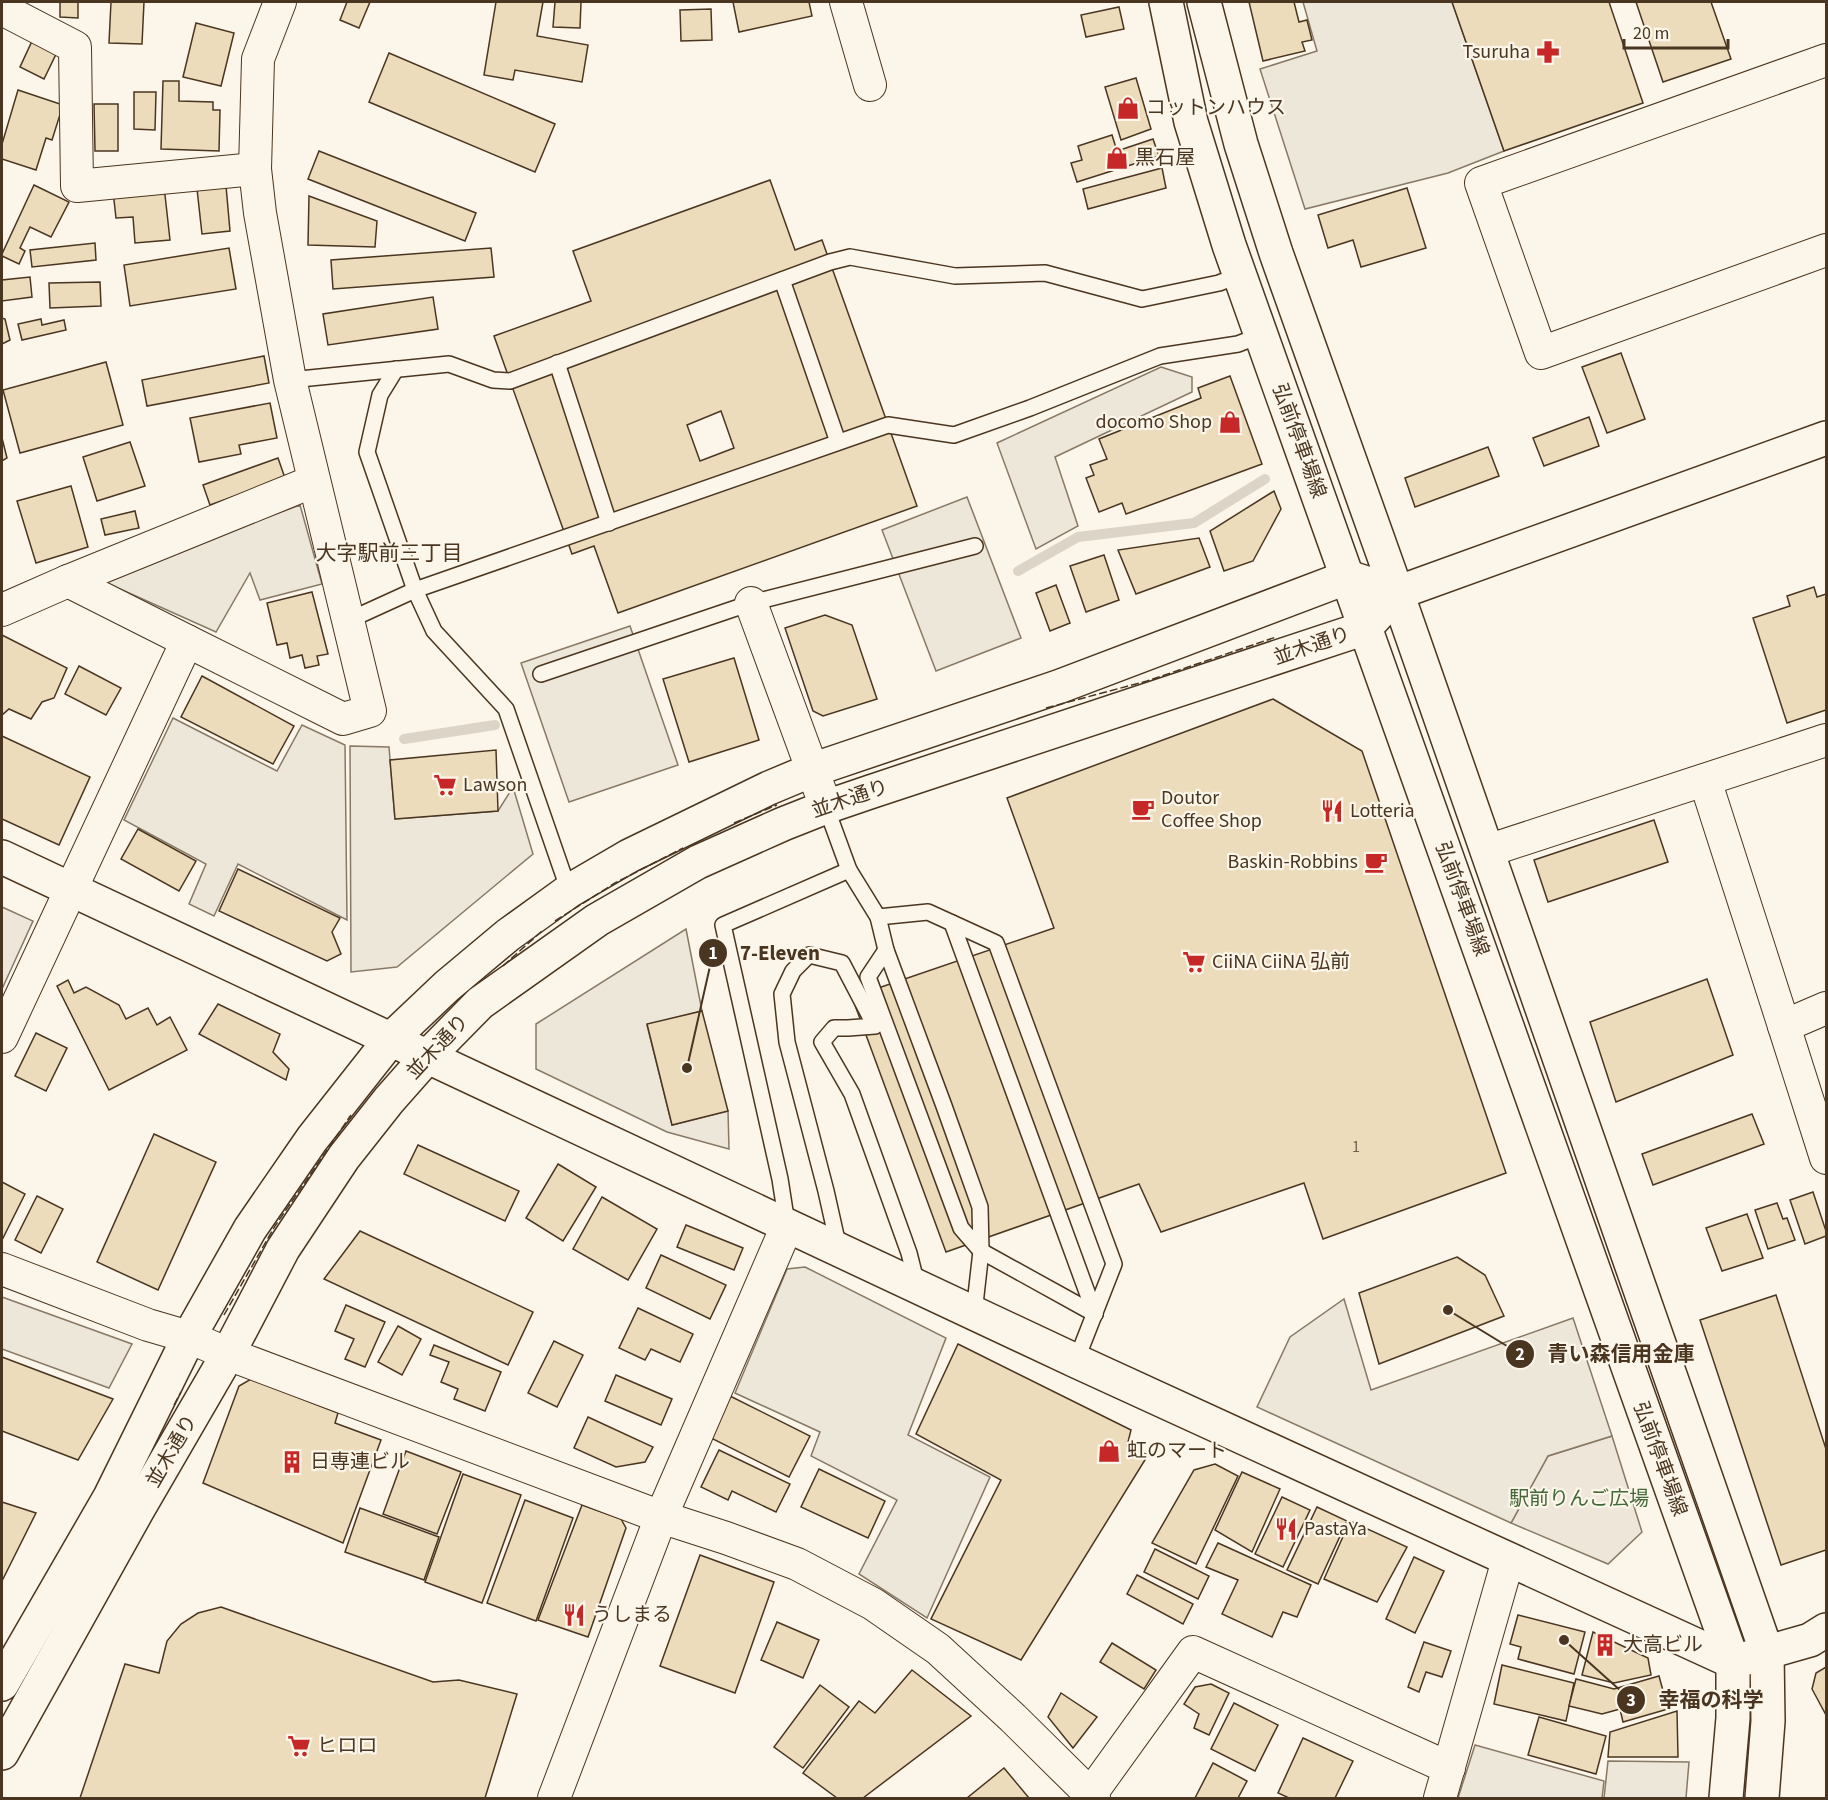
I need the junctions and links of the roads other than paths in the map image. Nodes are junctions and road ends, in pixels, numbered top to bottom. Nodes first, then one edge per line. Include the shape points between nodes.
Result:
1 (280, 2) edge
2 (846, 2) edge
3 (1166, 2) edge
4 (1204, 2) edge
5 (2, 9) edge
6 (1827, 60) edge
7 (870, 85) dead end
8 (255, 169) junction
9 (1827, 250) edge
10 (1240, 275) junction
11 (782, 280) junction
12 (1261, 334) junction
13 (557, 363) junction
14 (396, 369) junction
15 (290, 380) junction
16 (1827, 438) edge
17 (838, 442) junction
18 (314, 481) junction
19 (609, 523) junction
20 (975, 546) dead end
21 (1347, 577) junction
22 (68, 581) junction
23 (415, 590) junction
24 (1397, 593) junction
25 (751, 603) junction
26 (2, 610) edge
27 (347, 621) junction
28 (1365, 628) junction
29 (187, 641) junction
30 (542, 674) dead end
31 (1827, 740) edge
32 (812, 770) junction
33 (1705, 780) junction
34 (826, 807) junction
35 (1487, 851) junction
36 (2, 857) edge
37 (849, 870) junction
38 (70, 890) junction
39 (569, 891) junction
40 (878, 917) junction
41 (952, 923) junction
42 (886, 950) junction
43 (1827, 1008) edge
44 (1784, 1026) junction
45 (2, 1037) edge
46 (390, 1040) junction
47 (427, 1057) junction
48 (1827, 1158) edge
49 (787, 1226) junction
50 (839, 1250) junction
51 (981, 1251) junction
52 (2, 1269) edge
53 (917, 1286) junction
54 (974, 1312) junction
55 (1095, 1314) junction
56 (189, 1337) junction
57 (228, 1354) junction
58 (1076, 1361) junction
59 (662, 1517) junction
60 (1509, 1560) junction
61 (1827, 1630) edge
62 (1767, 1653) junction
63 (1733, 1662) junction
64 (4, 1676) edge
65 (35, 1693) junction
66 (2, 1753) edge
67 (1449, 1768) junction
68 (1092, 1797) edge
69 (554, 1798) edge
70 (1440, 1798) edge
71 (1726, 1798) edge
72 (1762, 1798) edge

1 - 8 street via 258,59
2 - 7 street
3 - 10 street, 弘前停車場線 via 1191,122
4 - 24 street, 弘前停車場線 via 1241,144 1272,242
5 - 8 street via 75,47 77,186
6 - 9 street via 1481,183 1541,353
8 - 15 street
10 - 11 lane via 1142,299 1045,273 955,276 850,257
10 - 12 street, 弘前停車場線
11 - 13 lane
11 - 17 lane
12 - 17 lane via 1238,344 1160,356 954,435 888,424
12 - 21 street, 弘前停車場線
13 - 14 lane via 510,381 493,380 449,364
13 - 19 lane
14 - 15 lane
14 - 23 lane via 380,395 367,452
15 - 18 street
16 - 24 street
17 - 19 lane
18 - 22 street
18 - 27 street
19 - 23 lane
20 - 25 lane
21 - 24 street
21 - 28 street, 弘前停車場線
21 - 32 street, 並木通り via 1058,687
22 - 26 street
22 - 29 street
23 - 27 lane
23 - 39 lane via 434,631 506,709
24 - 28 street, 並木通り
24 - 35 street, 弘前停車場線
25 - 30 lane
25 - 32 street
27 - 29 street via 370,711 343,719
28 - 34 street, 並木通り
28 - 63 street, 弘前停車場線
29 - 38 street
31 - 33 street
32 - 34 street
32 - 39 street, 並木通り via 629,856
33 - 35 street
33 - 44 street
34 - 37 lane
34 - 47 street, 並木通り via 698,862 597,920 480,1003
35 - 62 street, 弘前停車場線
36 - 38 street
37 - 40 lane
37 - 49 lane via 723,925
38 - 45 street
38 - 46 street
39 - 46 street, 並木通り via 508,935
40 - 41 lane via 928,912
40 - 42 lane
41 - 55 lane
41 - 55 lane via 996,943 1114,1264
42 - 51 lane via 980,1207
42 - 51 lane via 868,977 961,1228
43 - 44 street
44 - 48 street
46 - 47 street
46 - 56 street, 並木通り via 312,1139 250,1228
47 - 49 street
47 - 57 street, 並木通り via 344,1157 301,1221
49 - 50 street
49 - 59 street
50 - 53 street
50 - 53 lane via 787,1042 782,994 793,971 809,955 842,963 875,1026 834,1028 822,1042 852,1094 909,1253
51 - 54 lane
51 - 55 lane
52 - 56 street
53 - 54 street
54 - 58 street
55 - 58 lane
56 - 57 street
56 - 64 street, 並木通り via 110,1497
57 - 59 street
57 - 65 street, 並木通り
58 - 60 street
59 - 68 street via 797,1564 873,1604 938,1649
59 - 69 street
60 - 63 street
60 - 67 street
61 - 62 street via 1810,1640
62 - 63 street
62 - 72 street, 弘前停車場線 via 1768,1721
63 - 71 street, 弘前停車場線
64 - 65 street
65 - 66 street, 並木通り
67 - 68 street via 1193,1652
67 - 70 street

